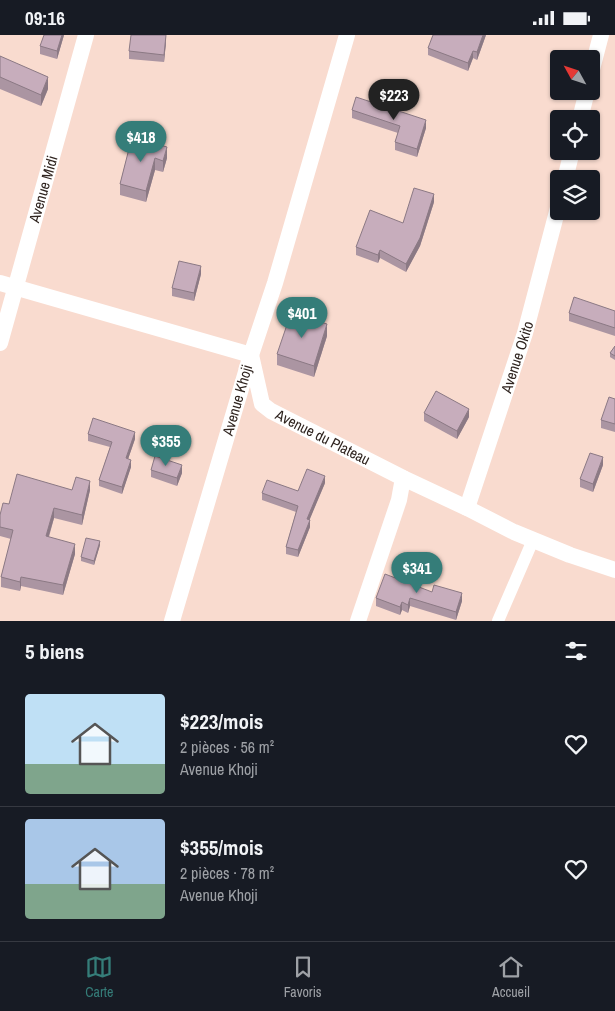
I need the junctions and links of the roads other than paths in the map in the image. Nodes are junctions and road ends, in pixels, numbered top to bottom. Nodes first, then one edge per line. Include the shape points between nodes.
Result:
1 (86, 35) edge
2 (347, 35) edge
3 (601, 35) edge
4 (597, 50) edge
5 (555, 220) edge
6 (7, 285) edge
7 (0, 343) edge
8 (250, 355) junction
9 (403, 477) junction
10 (467, 508) junction
11 (533, 540) junction
12 (615, 570) edge
13 (172, 621) edge
14 (358, 621) edge
15 (498, 621) edge

1 - 6 street, Avenue Midi
2 - 8 street, Avenue Khoji via 275,283
3 - 4 street
5 - 10 street, Avenue Okito via 525,333
6 - 7 street, Avenue Midi
6 - 8 street
8 - 9 street, Avenue du Plateau via 262,404
8 - 13 street, Avenue Khoji
9 - 10 street, Avenue du Plateau
9 - 14 street via 399,500
10 - 11 street, Avenue du Plateau
11 - 12 street, Avenue du Plateau
11 - 15 street

